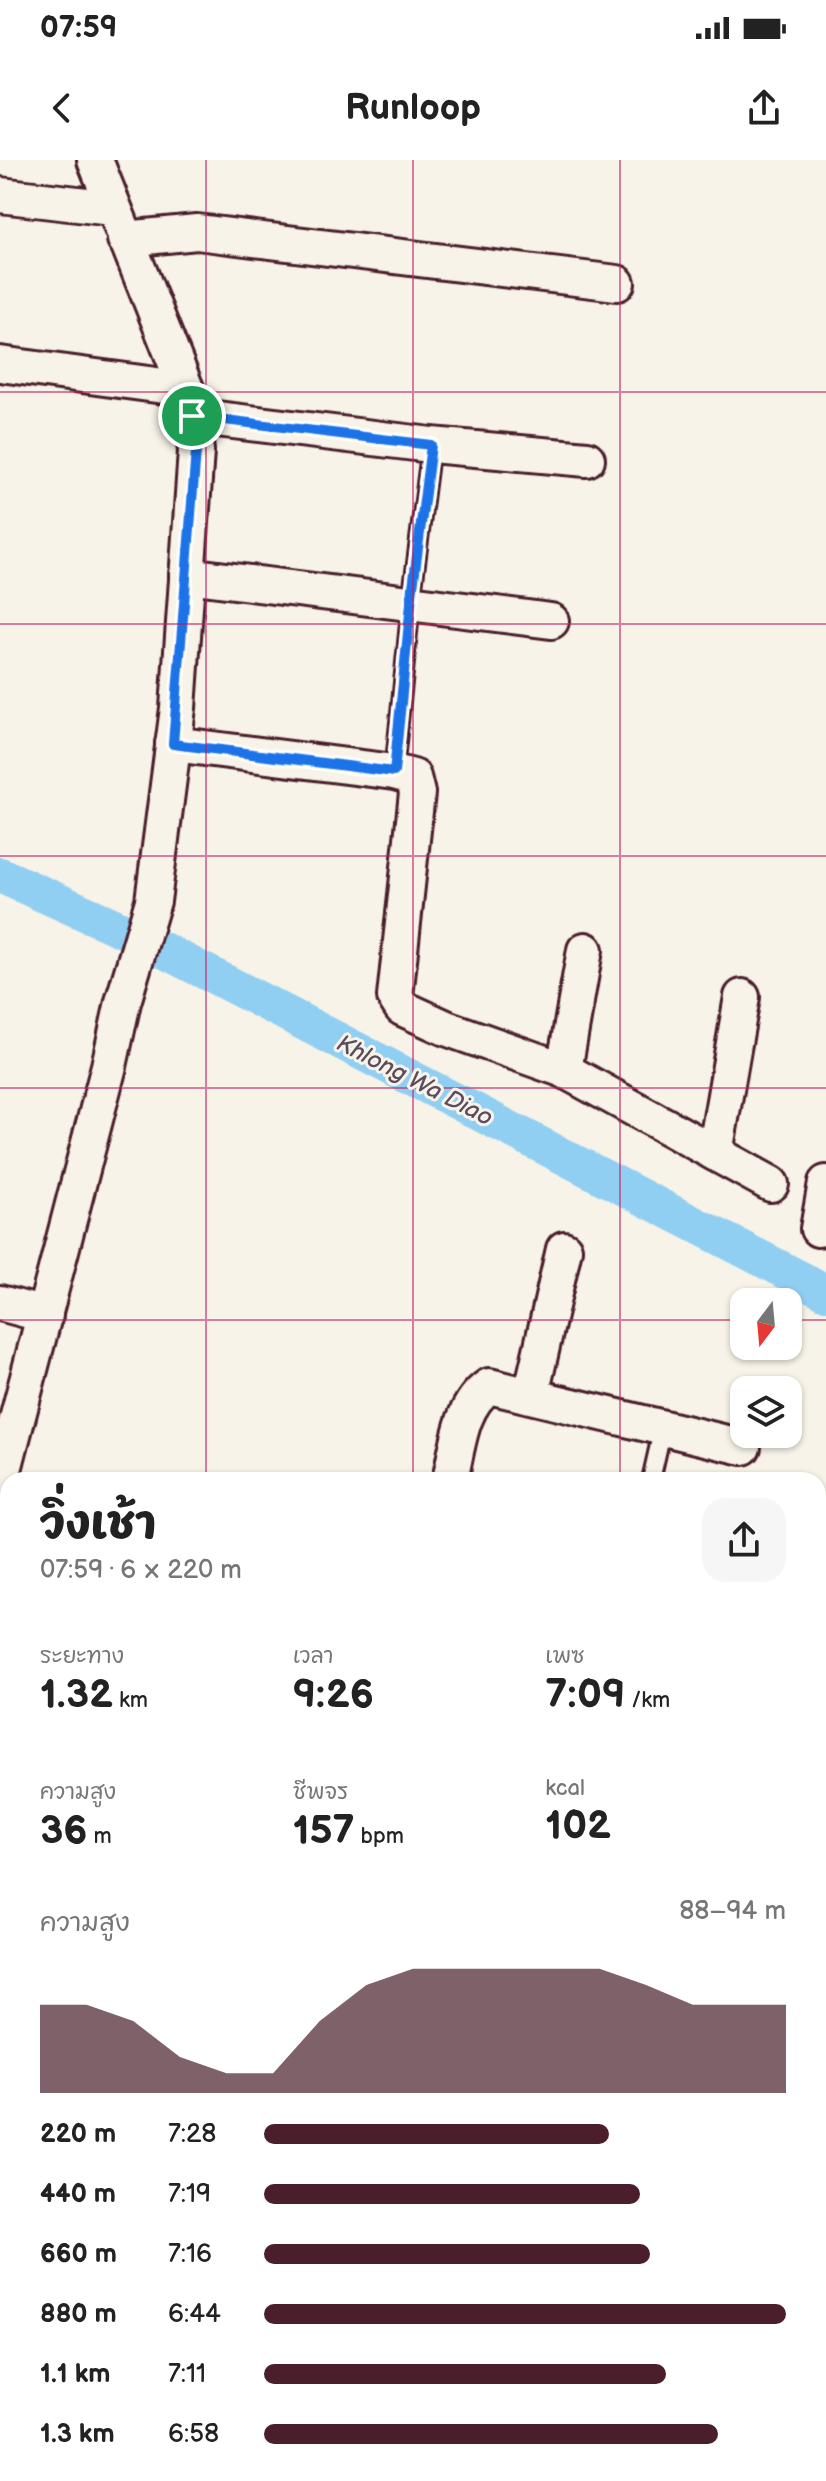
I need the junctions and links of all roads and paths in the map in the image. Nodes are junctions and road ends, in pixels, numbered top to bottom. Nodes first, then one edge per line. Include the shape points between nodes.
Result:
1 (95, 160) edge
2 (0, 195) edge
3 (112, 208) junction
4 (125, 239) junction
5 (617, 283) dead end
6 (0, 364) edge
7 (189, 402) junction
8 (431, 445) junction
9 (587, 459) dead end
10 (187, 575) junction
11 (411, 603) junction
12 (551, 621) dead end
13 (173, 744) junction
14 (394, 772) junction
15 (585, 950) dead end
16 (742, 997) dead end
17 (564, 1070) junction
18 (715, 1153) junction
19 (826, 1183) edge
20 (771, 1184) dead end
21 (818, 1229) dead end
22 (564, 1249) dead end
23 (0, 1303) edge
24 (45, 1315) junction
25 (531, 1395) junction
26 (663, 1427) junction
27 (730, 1444) edge
28 (3, 1472) edge
29 (452, 1472) edge
30 (653, 1472) edge

1 - 3 street
2 - 3 street
3 - 4 street
4 - 5 street via 197,232
4 - 7 street
6 - 7 street
7 - 8 street
7 - 10 street via 196,451
8 - 9 street
8 - 11 lane
10 - 11 street
10 - 13 street
11 - 12 street
11 - 14 lane
13 - 14 street
13 - 24 street via 153,901
14 - 17 street via 413,777 417,793 395,997 402,1008 446,1028
15 - 17 street
16 - 18 street
17 - 18 street
18 - 20 street
19 - 21 street
22 - 25 street
23 - 24 street
24 - 28 street
25 - 26 street
25 - 29 street via 489,1386 477,1394 467,1410
26 - 27 street
26 - 30 lane

